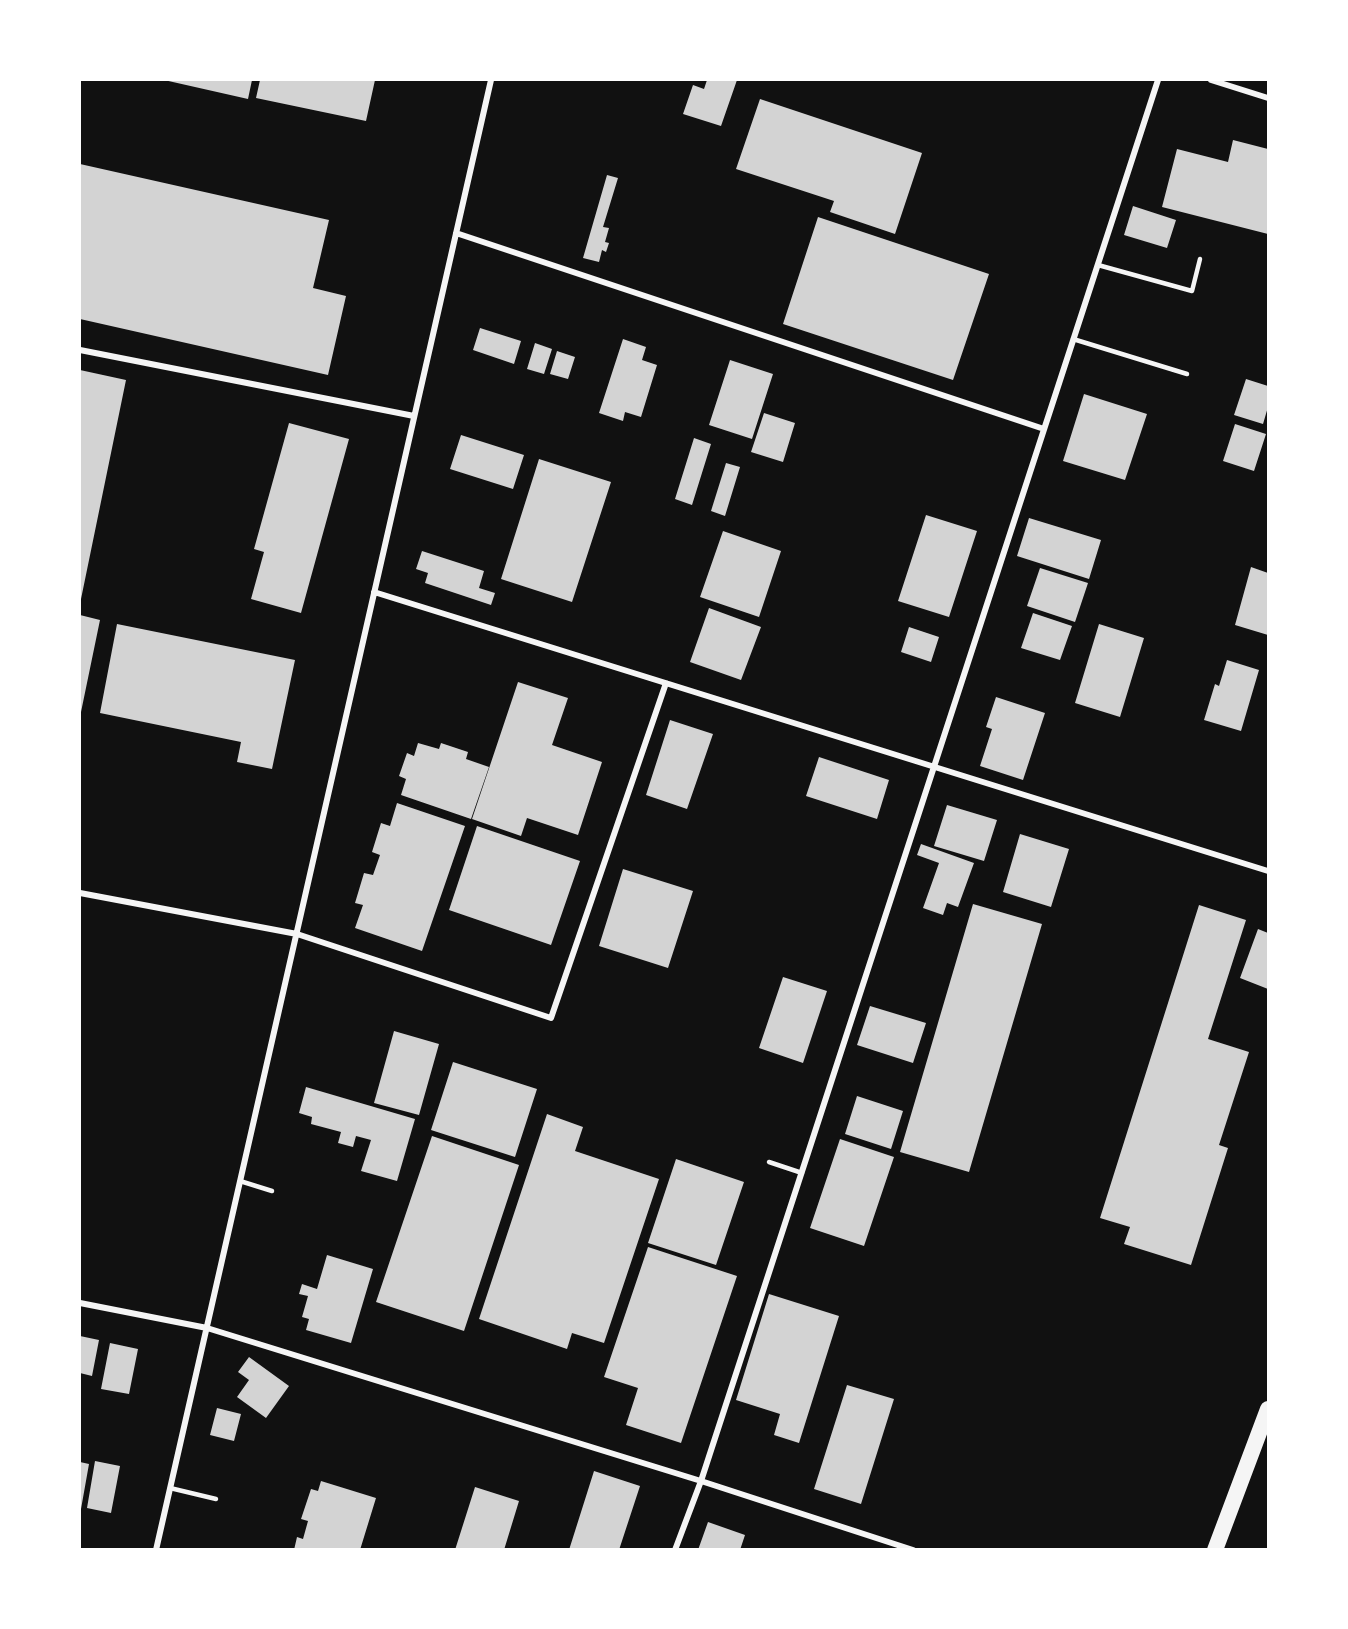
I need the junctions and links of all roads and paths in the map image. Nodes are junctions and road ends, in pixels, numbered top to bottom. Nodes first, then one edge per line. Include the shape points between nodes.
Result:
1 (491, 80) edge
2 (1158, 80) edge
3 (1211, 80) edge
4 (1269, 98) edge
5 (456, 233) junction
6 (1200, 259) dead end
7 (1098, 265) junction
8 (1073, 339) junction
9 (80, 350) edge
10 (1187, 374) dead end
11 (414, 417) junction
12 (1044, 429) junction
13 (374, 592) junction
14 (666, 683) junction
15 (934, 767) junction
16 (1269, 871) edge
17 (80, 892) edge
18 (297, 934) junction
19 (769, 1162) dead end
20 (802, 1173) junction
21 (240, 1181) junction
22 (272, 1191) dead end
23 (80, 1304) edge
24 (207, 1328) junction
25 (1269, 1409) edge
26 (701, 1481) junction
27 (170, 1488) junction
28 (216, 1499) dead end
29 (156, 1550) edge
30 (675, 1550) edge
31 (913, 1550) edge
32 (1215, 1550) edge

1 - 5 street
2 - 7 street
3 - 4 street
5 - 11 street
5 - 12 street
6 - 7 lane via 1192,291
7 - 8 street
8 - 10 lane
8 - 12 street
9 - 11 street
11 - 13 street
12 - 15 street
13 - 14 street
13 - 18 street
14 - 15 street
14 - 18 street via 550,1018
15 - 16 street
15 - 20 street
17 - 18 street
18 - 21 street
19 - 20 lane
20 - 26 street
21 - 22 lane
21 - 24 street
23 - 24 street
24 - 26 street
24 - 27 street
25 - 32 highway
26 - 30 street
26 - 31 street
27 - 28 lane
27 - 29 street

